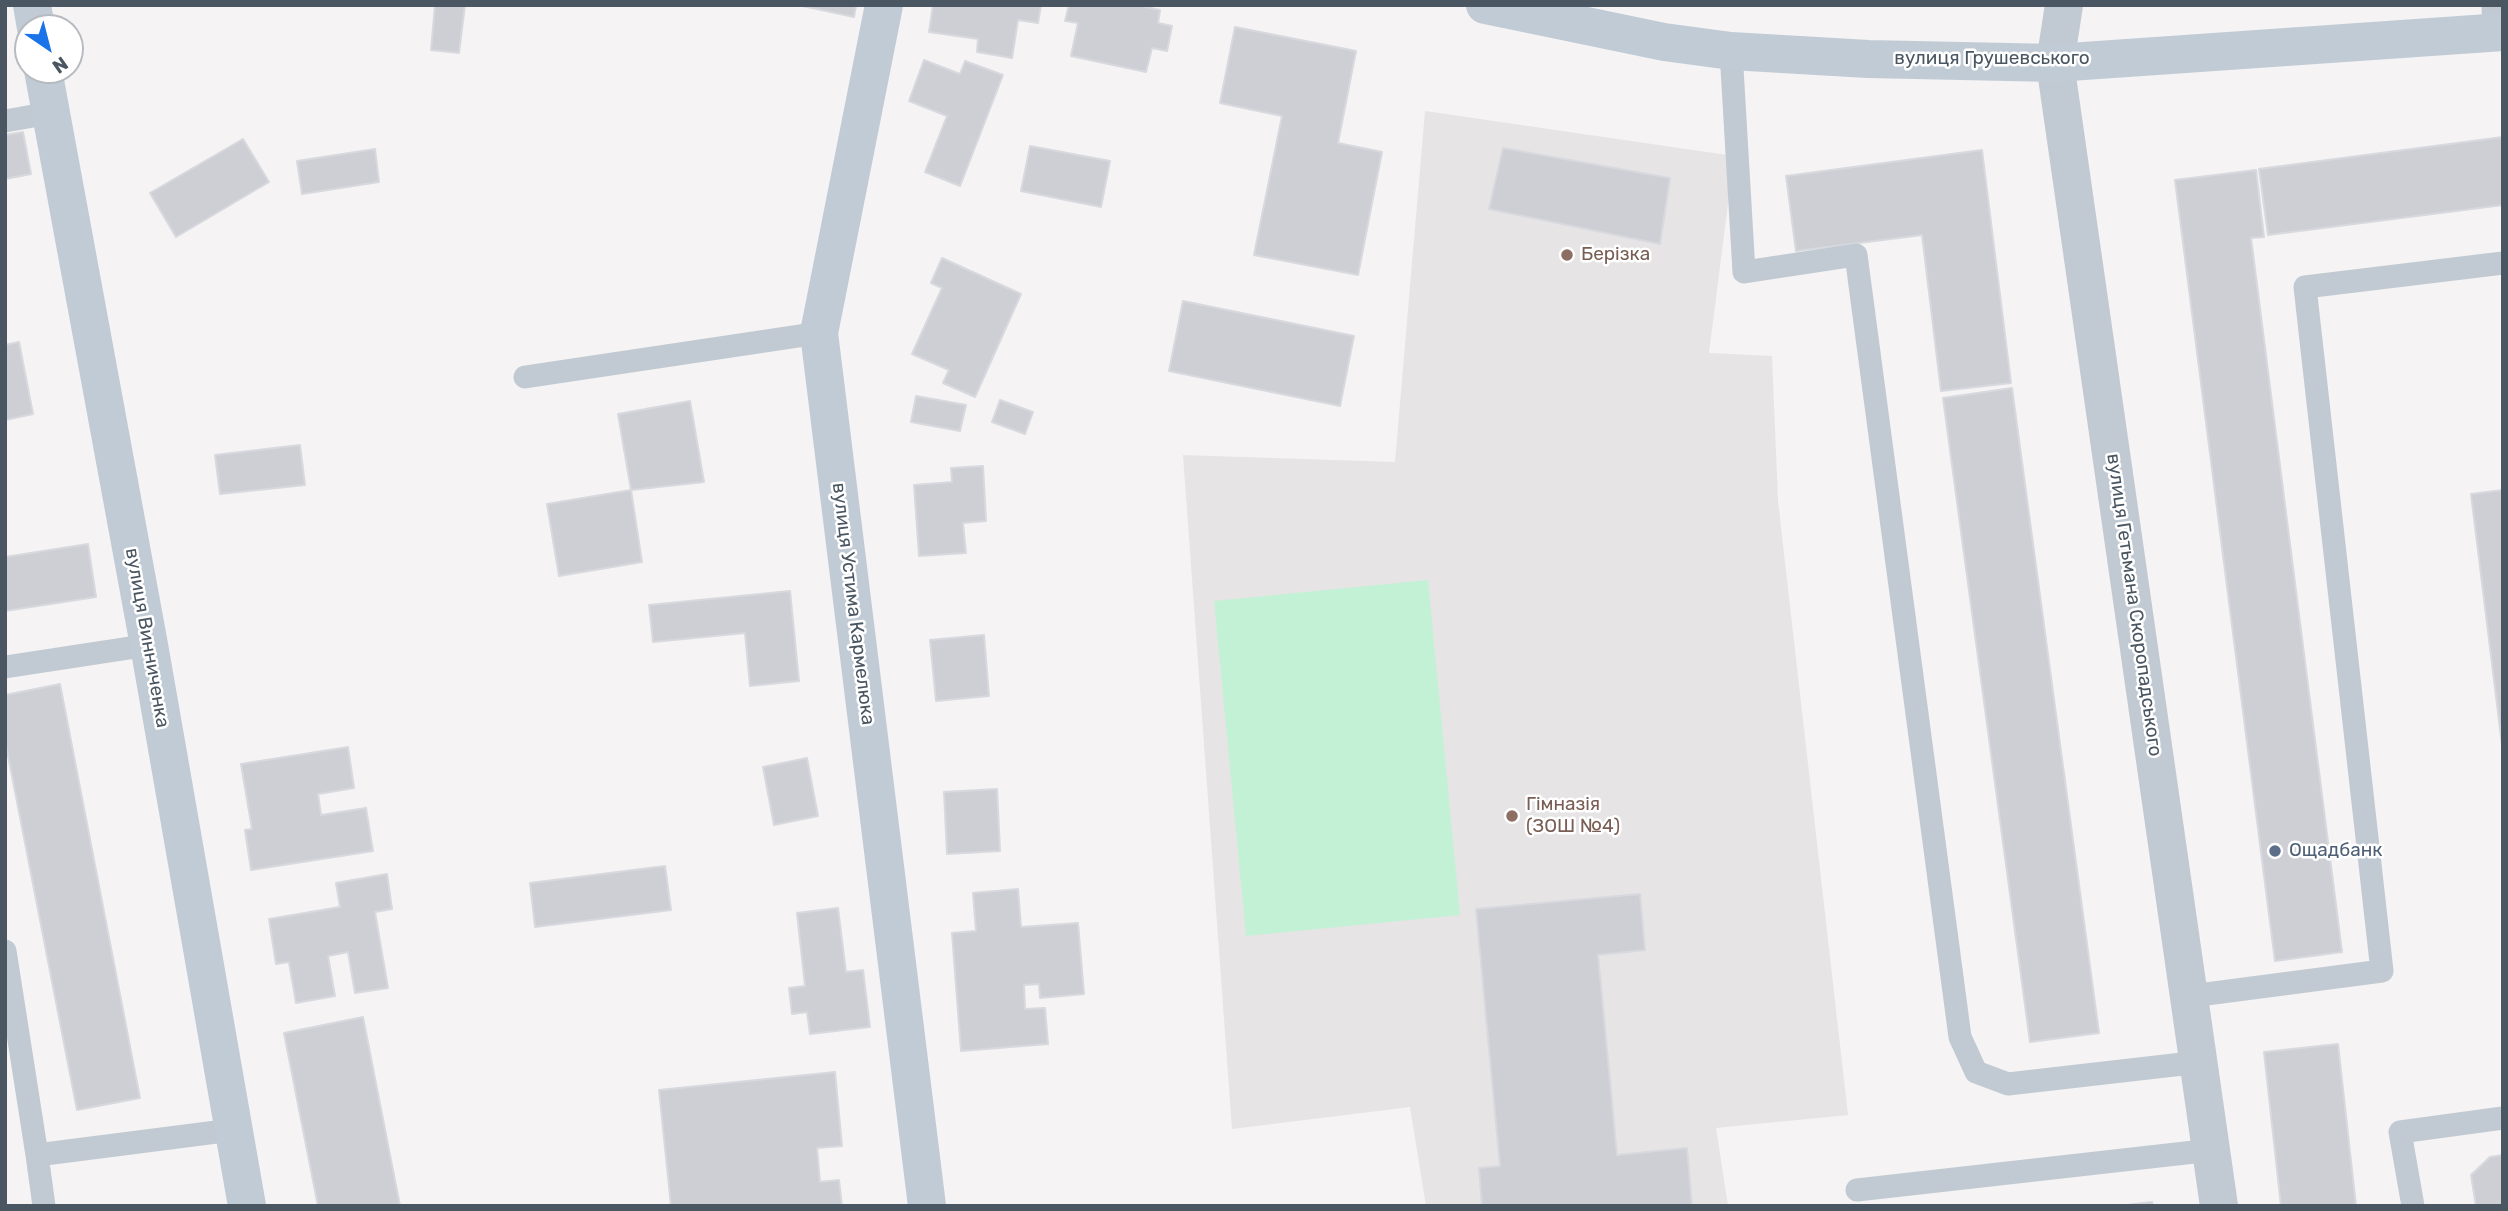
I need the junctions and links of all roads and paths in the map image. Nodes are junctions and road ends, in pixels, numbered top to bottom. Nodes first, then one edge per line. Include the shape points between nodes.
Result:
1 (884, 5) edge
2 (1485, 5) edge
3 (2064, 5) edge
4 (2496, 23) edge
5 (1731, 51) junction
6 (2055, 63) junction
7 (45, 84) edge
8 (50, 113) junction
9 (5, 121) edge
10 (2503, 263) edge
11 (819, 333) junction
12 (525, 377) dead end
13 (149, 645) junction
14 (5, 667) edge
15 (5, 951) edge
16 (2191, 996) junction
17 (2200, 1062) junction
18 (2503, 1118) edge
19 (232, 1130) junction
20 (2211, 1150) junction
21 (37, 1155) junction
22 (1857, 1190) dead end
23 (44, 1206) edge
24 (247, 1206) edge
25 (928, 1206) edge
26 (2219, 1206) edge
27 (2413, 1206) edge

1 - 11 street, вулиця Устима Кармелюка
2 - 5 street, вулиця Грушевського
3 - 6 street, вулиця Гетьмана Скоропадського
4 - 6 street, вулиця Грушевського
5 - 6 street, вулиця Грушевського
5 - 17 lane via 1744,272 1856,255 1960,1037 1976,1072 2008,1084
6 - 16 street, вулиця Гетьмана Скоропадського
7 - 8 street, вулиця Винниченка
8 - 9 lane
8 - 13 street, вулиця Винниченка
10 - 16 lane via 2305,287 2382,971
11 - 12 lane
11 - 25 street, вулиця Устима Кармелюка
13 - 14 lane
13 - 19 street, вулиця Винниченка
15 - 21 lane
16 - 17 street, вулиця Гетьмана Скоропадського
17 - 20 street, вулиця Гетьмана Скоропадського
18 - 27 lane via 2400,1132
19 - 21 lane
19 - 24 street, вулиця Винниченка
20 - 22 lane
20 - 26 street, вулиця Гетьмана Скоропадського
21 - 23 lane

